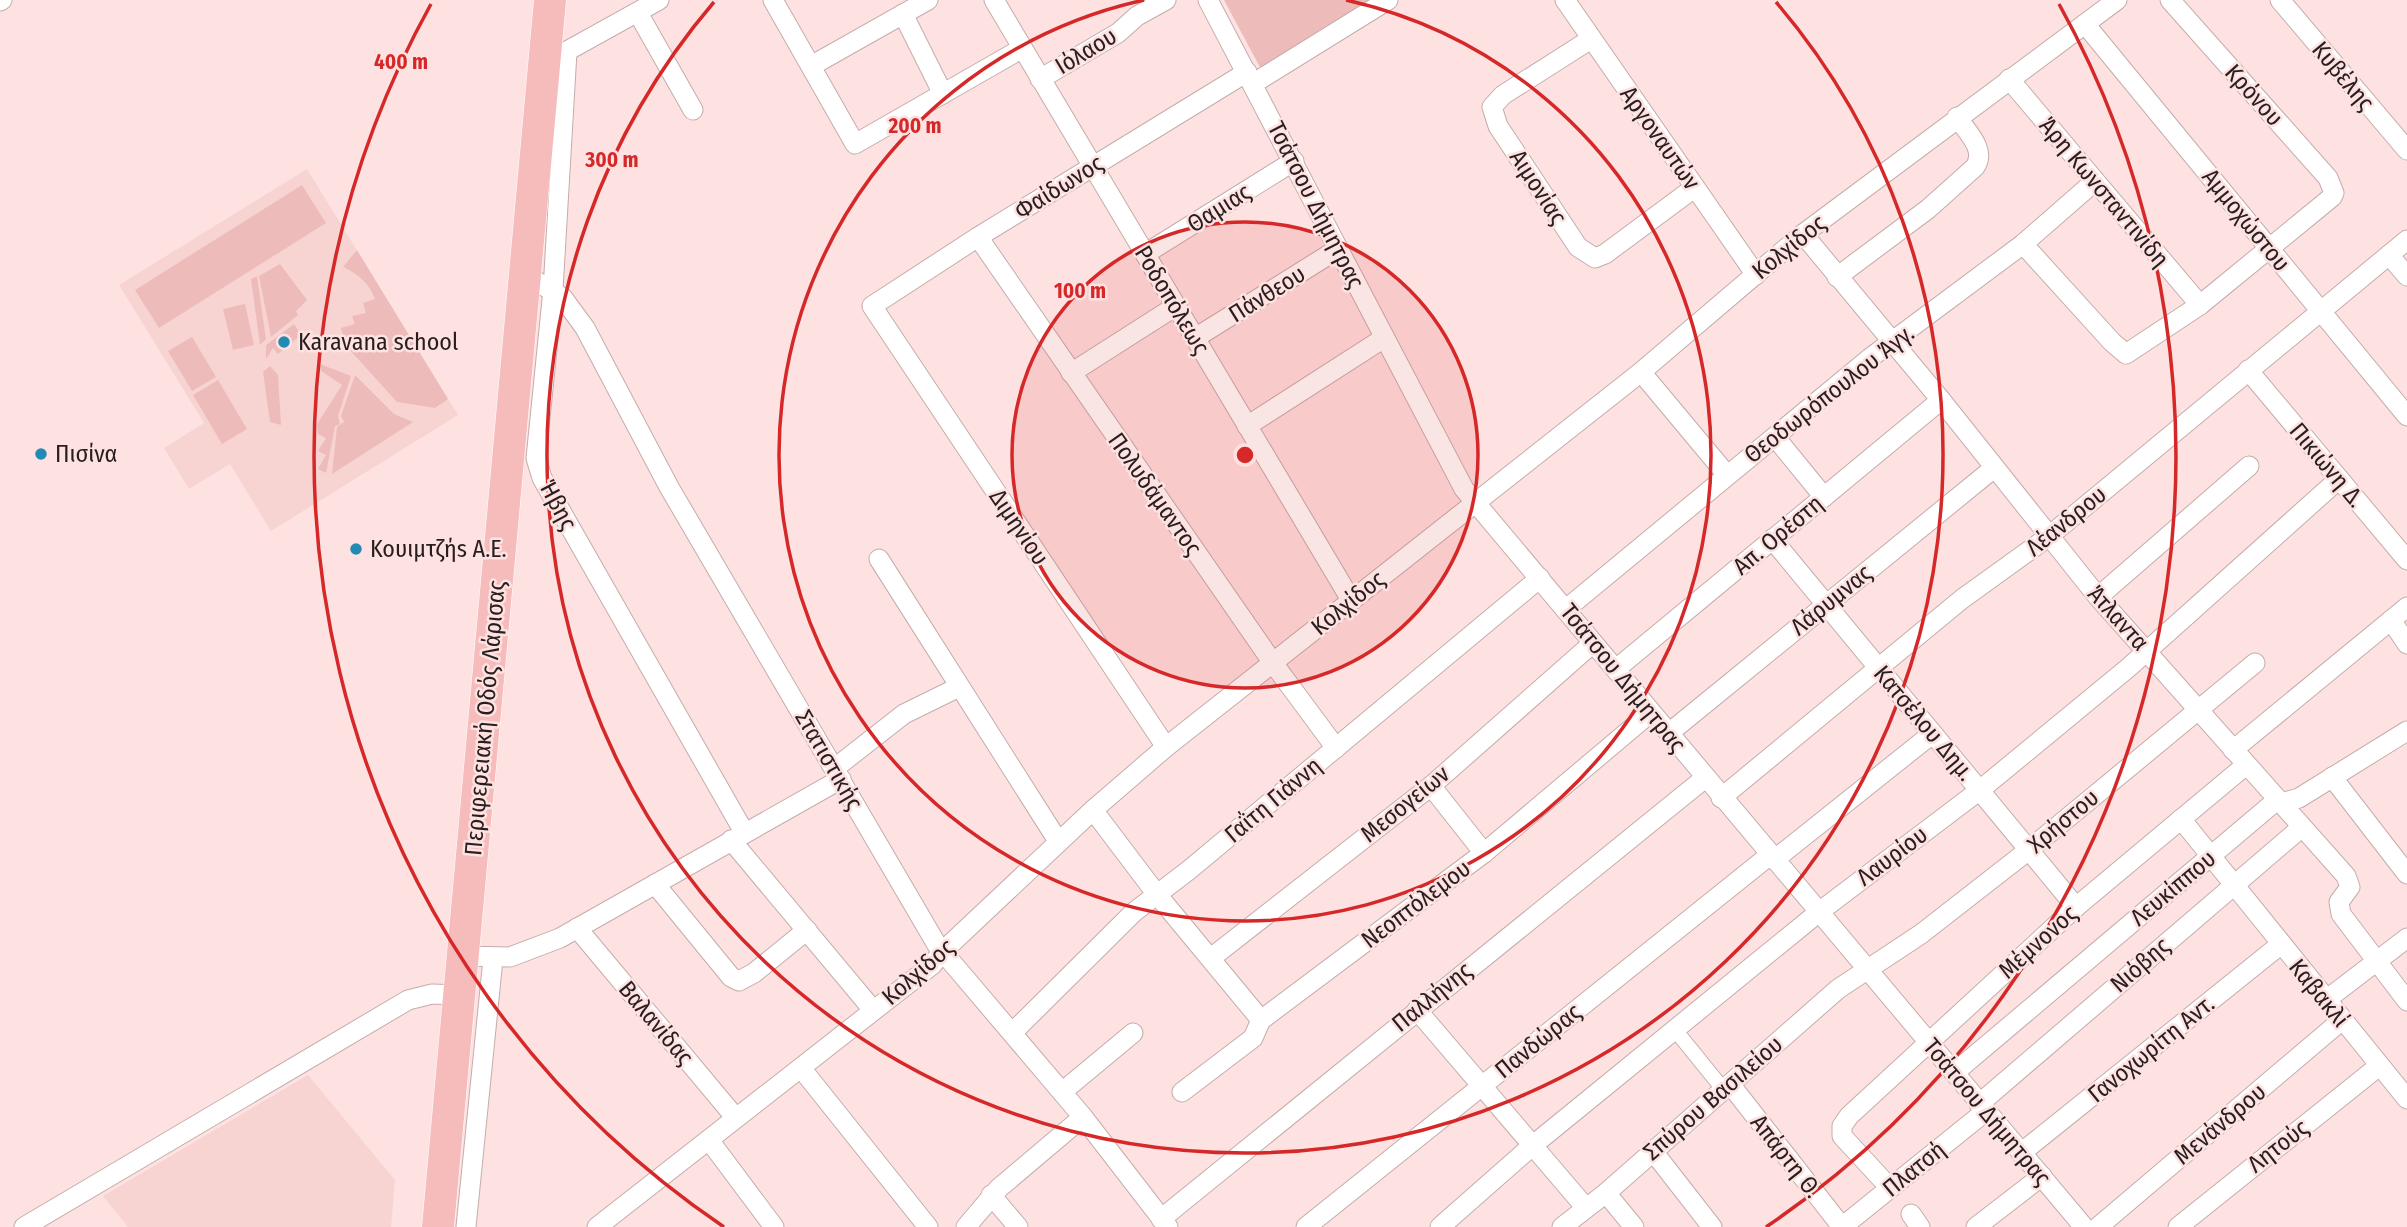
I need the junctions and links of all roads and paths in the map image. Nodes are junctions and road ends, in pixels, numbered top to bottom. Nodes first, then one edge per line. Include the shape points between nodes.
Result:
1 (550, 0) edge
2 (659, 0) edge
3 (773, 0) edge
4 (928, 0) edge
5 (994, 0) edge
6 (1124, 0) edge
7 (1166, 0) edge
8 (1208, 0) edge
9 (1388, 0) edge
10 (1565, 0) edge
11 (2117, 0) edge
12 (2170, 0) edge
13 (2280, 0) edge
14 (638, 13) junction
15 (903, 14) junction
16 (1137, 16) junction
17 (2085, 24) junction
18 (1591, 39) junction
19 (1021, 49) junction
20 (556, 57) junction
21 (811, 66) junction
22 (1251, 78) junction
23 (1040, 79) junction
24 (2009, 79) junction
25 (943, 94) junction
26 (693, 110) dead end
27 (1957, 117) junction
28 (2404, 142) edge
29 (1294, 161) junction
30 (1093, 166) junction
31 (2094, 182) junction
32 (1694, 188) junction
33 (1803, 234) junction
34 (978, 237) junction
35 (2407, 240) edge
36 (2023, 244) junction
37 (2269, 246) junction
38 (1338, 249) junction
39 (1145, 254) junction
40 (2389, 255) junction
41 (525, 274) junction
42 (1756, 275) junction
43 (2407, 276) edge
44 (1837, 277) junction
45 (553, 290) junction
46 (2200, 304) junction
47 (872, 306) joint
48 (1176, 306) junction
49 (2320, 311) junction
50 (1195, 338) junction
51 (1384, 338) junction
52 (1894, 343) junction
53 (2248, 370) junction
54 (1641, 372) junction
55 (1071, 373) junction
56 (1941, 400) junction
57 (2407, 416) edge
58 (1247, 426) junction
59 (1775, 437) junction
60 (2249, 466) dead end
61 (1994, 468) junction
62 (1727, 475) junction
63 (2339, 479) junction
64 (1824, 497) junction
65 (1474, 503) junction
66 (2048, 537) junction
67 (1772, 540) junction
68 (2403, 548) edge
69 (878, 559) dead end
70 (1540, 578) junction
71 (2098, 597) junction
72 (1351, 600) junction
73 (1826, 604) junction
74 (2407, 607) edge
75 (1566, 609) junction
76 (2391, 620) junction
77 (1593, 643) junction
78 (2407, 644) edge
79 (2147, 651) junction
80 (1273, 663) junction
81 (2255, 663) dead end
82 (1616, 669) junction
83 (1878, 669) junction
84 (959, 687) junction
85 (2196, 708) junction
86 (1650, 713) junction
87 (2407, 731) edge
88 (1669, 733) junction
89 (1932, 734) junction
90 (1166, 747) junction
91 (1336, 748) junction
92 (2233, 750) junction
93 (2246, 765) junction
94 (838, 774) junction
95 (1705, 778) junction
96 (2332, 778) junction
97 (1430, 786) junction
98 (1980, 790) junction
99 (1721, 798) junction
100 (2277, 800) junction
101 (1093, 810) junction
102 (2181, 820) junction
103 (2302, 828) junction
104 (738, 836) junction
105 (1058, 841) junction
106 (2030, 849) junction
107 (1484, 853) junction
108 (2210, 856) junction
109 (1772, 857) junction
110 (2407, 874) edge
111 (655, 884) junction
112 (2233, 885) junction
113 (1155, 892) junction
114 (2076, 907) junction
115 (1819, 912) junction
116 (577, 929) junction
117 (807, 930) junction
118 (2407, 937) edge
119 (2280, 945) junction
120 (942, 952) junction
121 (478, 958) junction
122 (1211, 958) junction
123 (2375, 961) junction
124 (1866, 972) junction
125 (459, 995) junction
126 (2326, 1000) junction
127 (2407, 1001) edge
128 (873, 1010) junction
129 (1417, 1010) junction
130 (1261, 1020) junction
131 (2342, 1020) junction
132 (1676, 1031) junction
133 (1013, 1032) junction
134 (1133, 1033) dead end
135 (1928, 1042) junction
136 (2379, 1066) junction
137 (801, 1068) junction
138 (1954, 1073) junction
139 (1482, 1085) junction
140 (1726, 1087) junction
141 (1062, 1092) junction
142 (1182, 1092) dead end
143 (2407, 1099) edge
144 (1983, 1107) junction
145 (735, 1117) junction
146 (1083, 1117) junction
147 (709, 1140) junction
148 (1532, 1146) junction
149 (1651, 1150) junction
150 (2021, 1153) junction
151 (2042, 1176) junction
152 (1890, 1188) junction
153 (1606, 1194) junction
154 (991, 1195) junction
155 (1586, 1208) junction
156 (1164, 1223) edge
157 (599, 1226) edge
158 (24, 1227) edge
159 (438, 1227) edge
160 (466, 1227) edge
161 (774, 1227) edge
162 (928, 1227) edge
163 (966, 1227) edge
164 (1018, 1227) edge
165 (1306, 1227) edge
166 (1440, 1227) edge
167 (1562, 1227) edge
168 (1634, 1227) edge
169 (1712, 1227) edge
170 (1842, 1227) edge
171 (1976, 1227) edge
172 (2084, 1227) edge
173 (2098, 1227) edge
174 (2178, 1227) edge

1 - 20 highway, Περιφερειακή Οδός Λάρισας
2 - 14 street
3 - 21 street
4 - 15 street
5 - 19 street, Ροδοπόλεως
6 - 16 street
7 - 16 street, Ιόλαου
8 - 22 street, Τσάτσου Δήμητρας
9 - 22 street, Φαίδωνος
10 - 18 street, Αργοναυτών
11 - 17 street, Κολχίδος
12 - 37 street, Κρόνου via 2328,178 2334,193 2328,202
13 - 28 street, Κυβέλης
14 - 20 street
14 - 26 street
15 - 21 street
15 - 25 street
16 - 23 street, Ιόλαου via 1118,33
17 - 24 street, Κολχίδος
17 - 37 street, Αμμοχώστου
18 - 32 street, Αργοναυτών
18 - 32 street, Αιμονίας via 1503,95 1492,107 1497,126 1578,247 1595,258 1605,254
19 - 23 street, Ροδοπόλεως
19 - 25 street
20 - 41 highway, Περιφερειακή Οδός Λάρισας
20 - 45 street, Ήβης
21 - 25 street via 855,144
22 - 29 street, Τσάτσου Δήμητρας
22 - 30 street, Φαίδωνος
23 - 30 street, Ροδοπόλεως
24 - 27 street, Κολχίδος
24 - 31 street, Άρη Κωνσταντινίδη
27 - 33 street, Κολχίδος
27 - 44 street via 1979,151 1975,167 1928,209
29 - 38 street, Τσάτσου Δήμητρας
29 - 39 street, Θαμιας
30 - 34 street, Φαίδωνος
30 - 39 street, Ροδοπόλεως
31 - 36 street, Θεοδωρόπουλου Άγγ.
31 - 46 street, Άρη Κωνσταντινίδη
32 - 42 street, Αργοναυτών
33 - 42 street, Κολχίδος
33 - 44 street, Άτλαντα
34 - 47 street, Φαίδωνος
34 - 55 street, Πολυδάμαντος
35 - 40 street, Λέανδρου
36 - 46 street via 2126,354
36 - 52 street, Θεοδωρόπουλου Άγγ.
37 - 46 street
37 - 49 street, Αμμοχώστου
38 - 50 street, Πάνθεου
38 - 51 street, Τσάτσου Δήμητρας
39 - 48 street, Ροδοπόλεως
40 - 43 street
40 - 49 street, Λέανδρου
41 - 45 street, Στατιστικής
41 - 121 highway, Περιφερειακή Οδός Λάρισας
42 - 54 street, Κολχίδος
44 - 52 street, Άτλαντα
45 - 94 street, Στατιστικής via 573,309 594,344 669,487
45 - 104 street, Ήβης via 536,458 542,478
47 - 90 street, Διμηνίου
48 - 50 street, Ροδοπόλεως
48 - 55 street
49 - 53 street, Λέανδρου
49 - 57 street, Αμμοχώστου
50 - 58 street, Ροδοπόλεως
51 - 58 street
51 - 65 street, Τσάτσου Δήμητρας
52 - 56 street, Άτλαντα
52 - 59 street, Θεοδωρόπουλου Άγγ.
53 - 63 street, Πικιώνη Δ.
53 - 66 street, Λέανδρου
54 - 62 street
54 - 65 street, Κολχίδος
55 - 80 street, Πολυδάμαντος
56 - 61 street, Άτλαντα
56 - 64 street, Απ. Ορέστη
58 - 72 street, Ροδοπόλεως
59 - 62 street, Θεοδωρόπουλου Άγγ.
59 - 64 street
60 - 71 street
61 - 66 street, Άτλαντα
61 - 73 street, Λάρυμνας
62 - 75 street, Θεοδωρόπουλου Άγγ.
63 - 68 street, Πικιώνη Δ.
63 - 79 street, Λαυρίου
64 - 67 street, Απ. Ορέστη
65 - 70 street, Τσάτσου Δήμητρας
65 - 72 street, Κολχίδος
66 - 71 street, Άτλαντα
66 - 83 street, Λέανδρου via 1962,599
67 - 73 street, Κατσέλου Δημ.
67 - 82 street, Απ. Ορέστη
69 - 84 street
70 - 75 street, Τσάτσου Δήμητρας
70 - 91 street, Γαΐτη Γιάννη
71 - 79 street, Άτλαντα
72 - 80 street, Κολχίδος
73 - 83 street, Κατσέλου Δημ.
73 - 88 street, Λάρυμνας
74 - 76 street
75 - 77 street, Τσάτσου Δήμητρας
76 - 78 street
76 - 92 street
77 - 82 street, Τσάτσου Δήμητρας
77 - 97 street, Μεσογείων
79 - 85 street, Άτλαντα
79 - 98 street, Λαυρίου
80 - 90 street, Κολχίδος
80 - 91 street, Πολυδάμαντος
81 - 85 street, Χρήστου
82 - 86 street, Τσάτσου Δήμητρας
83 - 89 street, Κατσέλου Δημ.
83 - 99 street, Λέανδρου
84 - 94 street via 904,713
84 - 105 street
85 - 92 street, Άτλαντα
85 - 106 street, Χρήστου
86 - 88 street, Τσάτσου Δήμητρας
86 - 107 street, Νεοπτόλεμου
87 - 96 street, Λευκίππου
88 - 95 street, Τσάτσου Δήμητρας
89 - 98 street, Κατσέλου Δημ.
89 - 109 street, Πανδώρας
90 - 101 street, Κολχίδος
91 - 113 street, Γαΐτη Γιάννη via 1189,870
92 - 93 street, Άτλαντα
93 - 100 street, Άτλαντα
93 - 102 street, Μέμνονος
94 - 104 street
94 - 120 street, Στατιστικής
95 - 99 street, Τσάτσου Δήμητρας
95 - 129 street, Παλλήνης
96 - 100 street, Λευκίππου via 2292,801
96 - 110 street
97 - 107 street
97 - 122 street, Μεσογείων
98 - 106 street, Κατσέλου Δημ.
98 - 115 street, Λαυρίου
99 - 109 street, Τσάτσου Δήμητρας
100 - 103 street, Άτλαντα
100 - 108 street, Λευκίππου
101 - 105 street, Κολχίδος
101 - 113 street
102 - 108 street, Καβακλί
102 - 114 street, Μέμνονος
103 - 112 street, Νιόβης
103 - 123 street, Άτλαντα via 2346,876 2350,887 2339,902 2339,911
104 - 111 street
104 - 117 street, Ήβης
105 - 120 street, Κολχίδος
106 - 114 street, Κατσέλου Δημ.
106 - 124 street, Χρήστου
107 - 130 street, Νεοπτόλεμου
108 - 112 street, Καβακλί
108 - 138 street, Λευκίππου
109 - 115 street, Τσάτσου Δήμητρας
109 - 139 street, Πανδώρας
111 - 116 street
111 - 117 street via 738,981
112 - 119 street, Καβακλί
112 - 144 street, Νιόβης
113 - 122 street
113 - 133 street, Γαΐτη Γιάννη
114 - 135 street, Μέμνονος
115 - 124 street, Τσάτσου Δήμητρας
115 - 132 street, Λαυρίου
116 - 121 street via 526,953
116 - 145 street, Βαλανίδας
117 - 128 street, Ήβης
118 - 123 street
119 - 126 street, Καβακλί
119 - 150 street, Γανοχωρίτη Αντ.
120 - 128 street, Κολχίδος via 932,965
120 - 133 street, Στατιστικής
121 - 125 highway, Περιφερειακή Οδός Λάρισας
121 - 160 street
122 - 130 street
123 - 126 street
123 - 127 street, Άτλαντα
124 - 135 street, Τσάτσου Δήμητρας
124 - 140 street, Σπύρου Βασιλείου via 1832,994
125 - 158 street via 432,994 408,1000
125 - 159 highway, Περιφερειακή Οδός Λάρισας
126 - 131 street, Καβακλί
128 - 137 street, Κολχίδος
129 - 139 street
129 - 156 street, Παλλήνης
130 - 142 street, Νεοπτόλεμου via 1254,1038
131 - 136 street, Καβακλί
131 - 173 street, Μενάνδρου
132 - 140 street, Απάρτη Θ.
132 - 148 street, Λαυρίου
133 - 141 street, Στατιστικής
134 - 141 street
135 - 138 street, Τσάτσου Δήμητρας
135 - 152 street, Μέμνονος via 1849,1116 1840,1130
136 - 143 street, Καβακλί
136 - 174 street, Λητούς
137 - 145 street, Κολχίδος
137 - 162 street
138 - 144 street, Τσάτσου Δήμητρας
139 - 148 street
139 - 165 street, Πανδώρας
140 - 149 street, Σπύρου Βασιλείου
140 - 170 street, Απάρτη Θ.
141 - 146 street, Στατιστικής
144 - 150 street, Τσάτσου Δήμητρας
144 - 152 street, Πλατσή
145 - 147 street, Κολχίδος
146 - 154 street
146 - 156 street, Στατιστικής
147 - 157 street, Κολχίδος
147 - 161 street
148 - 155 street
148 - 166 street, Λαυρίου
149 - 153 street, Σπύρου Βασιλείου
149 - 169 street
150 - 151 street, Τσάτσου Δήμητρας
151 - 171 street
151 - 172 street, Τσάτσου Δήμητρας
152 - 170 street, Πλατσή
153 - 155 street, Σπύρου Βασιλείου
153 - 168 street
154 - 163 street
154 - 164 street
155 - 167 street, Σπύρου Βασιλείου

